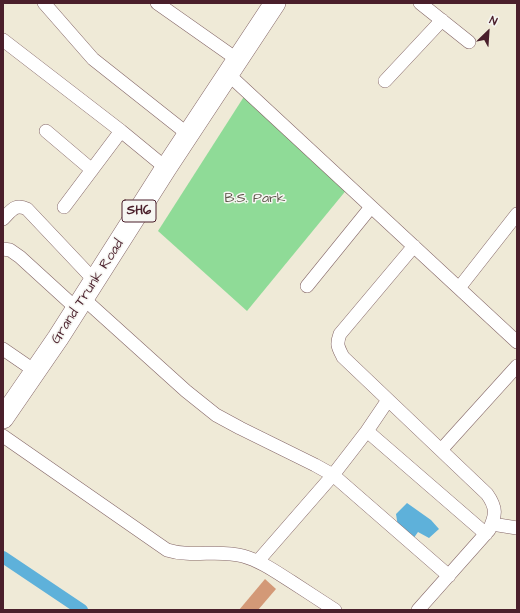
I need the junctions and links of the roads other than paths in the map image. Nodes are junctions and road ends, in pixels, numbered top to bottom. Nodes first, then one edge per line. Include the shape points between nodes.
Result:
1 (44, 3) edge
2 (157, 3) edge
3 (275, 3) edge
4 (420, 3) edge
5 (442, 20) junction
6 (3, 40) edge
7 (469, 42) dead end
8 (233, 67) junction
9 (385, 81) dead end
10 (46, 131) dead end
11 (121, 131) junction
12 (189, 135) junction
13 (166, 168) junction
14 (92, 170) junction
15 (64, 207) dead end
16 (371, 207) junction
17 (517, 214) edge
18 (3, 220) edge
19 (414, 246) junction
20 (3, 249) edge
21 (95, 281) junction
22 (307, 286) dead end
23 (459, 288) junction
24 (80, 304) junction
25 (517, 342) edge
26 (3, 349) edge
27 (517, 366) edge
28 (35, 372) junction
29 (388, 400) junction
30 (3, 418) edge
31 (367, 431) junction
32 (3, 436) edge
33 (441, 450) junction
34 (333, 475) junction
35 (517, 528) edge
36 (489, 529) junction
37 (258, 561) junction
38 (449, 576) junction
39 (335, 610) edge
40 (418, 610) edge

1 - 12 street via 93,59
2 - 8 street
3 - 8 main road, Grand Trunk Road / SH6
4 - 5 street
5 - 7 street
5 - 9 street
6 - 11 street
8 - 12 main road, Grand Trunk Road / SH6
8 - 16 street
10 - 14 street
11 - 13 street
11 - 14 street
12 - 13 main road, Grand Trunk Road / SH6
13 - 21 main road, Grand Trunk Road / SH6
14 - 15 street
16 - 19 street
16 - 22 street
17 - 23 street
18 - 21 street via 17,206 27,209
19 - 23 street
19 - 29 street via 340,334 337,342 343,357
20 - 24 street via 10,250 20,257
21 - 24 main road, Grand Trunk Road / SH6
23 - 25 street
24 - 28 main road, Grand Trunk Road / SH6
24 - 34 street via 216,414
26 - 28 street
27 - 33 street
28 - 30 main road, Grand Trunk Road / SH6
29 - 31 street
29 - 33 street
31 - 34 street
31 - 36 street
32 - 37 street via 168,550 177,554 228,553
33 - 36 street via 487,494 492,502 495,509 494,520
34 - 37 street
34 - 38 street
35 - 36 street
36 - 38 street
37 - 39 street
38 - 40 street

